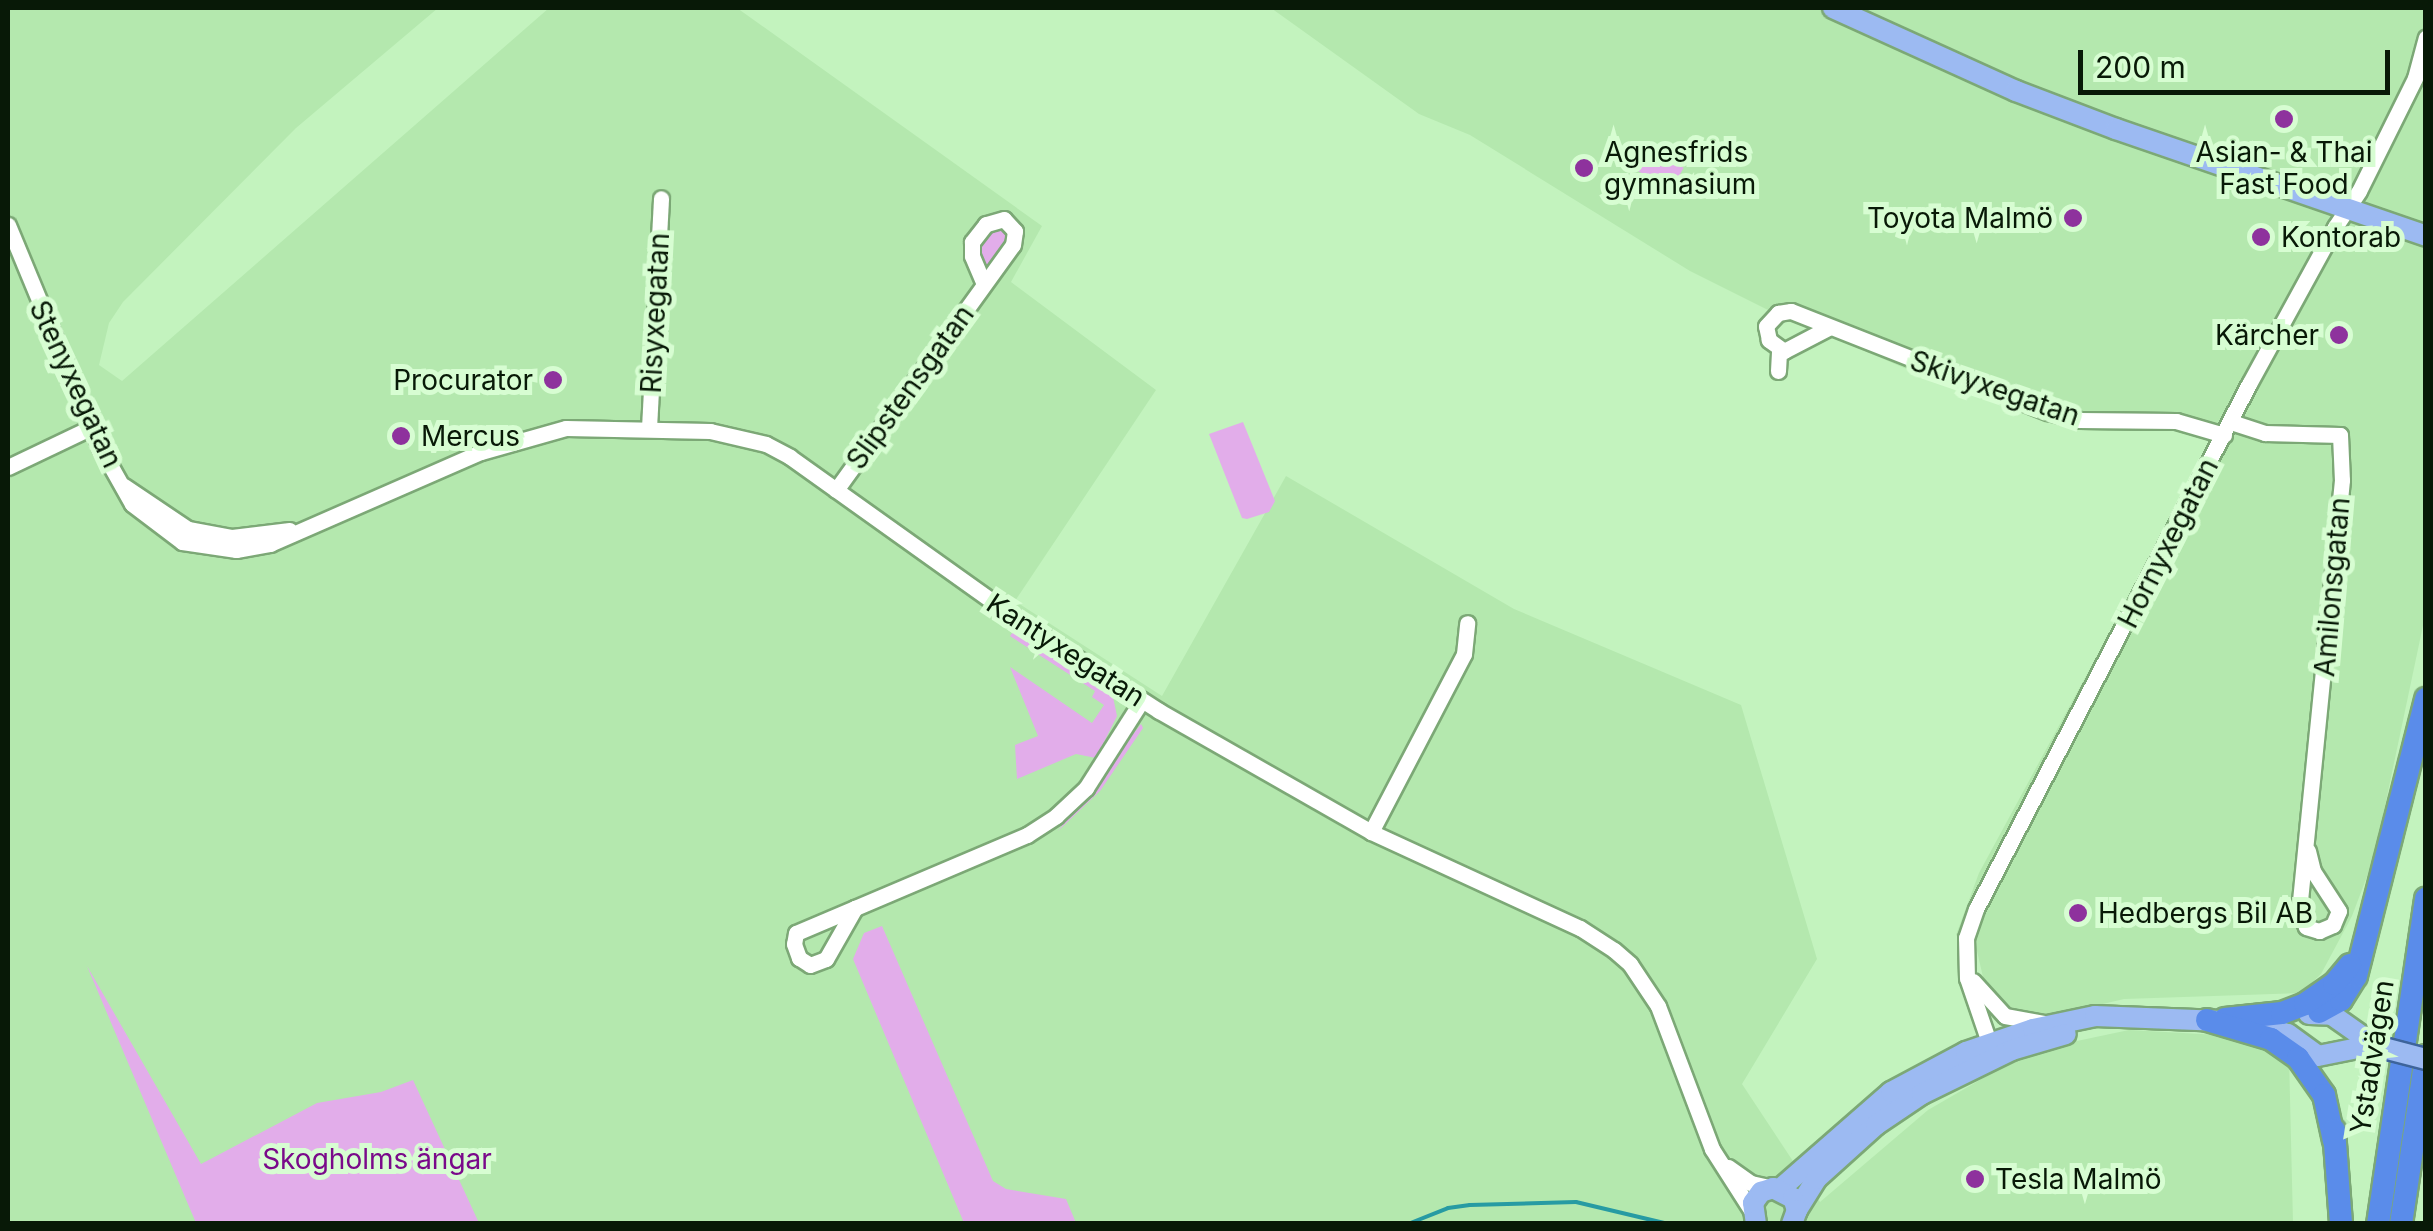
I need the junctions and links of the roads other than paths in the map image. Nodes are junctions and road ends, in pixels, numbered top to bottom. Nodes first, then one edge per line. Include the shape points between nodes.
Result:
1 (1833, 8) edge
2 (2426, 38) edge
3 (661, 198) dead end
4 (2348, 212) junction
5 (8, 226) edge
6 (2426, 236) edge
7 (984, 284) dead end
8 (1828, 328) junction
9 (1778, 350) junction
10 (1778, 371) dead end
11 (92, 428) junction
12 (649, 428) junction
13 (2227, 429) junction
14 (8, 468) edge
15 (836, 490) junction
16 (185, 535) joint
17 (1467, 623) dead end
18 (2426, 698) edge
19 (1142, 700) junction
20 (1371, 832) junction
21 (2308, 851) junction
22 (2426, 899) edge
23 (855, 908) dead end
24 (2366, 941) junction
25 (1965, 963) junction
26 (1985, 999) junction
27 (2318, 1012) junction
28 (2150, 1016) junction
29 (2207, 1020) junction
30 (2062, 1022) junction
31 (2245, 1023) junction
32 (2374, 1045) junction
33 (1997, 1048) junction
34 (2304, 1048) junction
35 (2426, 1057) edge
36 (2334, 1142) junction
37 (1712, 1149) junction
38 (1776, 1188) junction
39 (1751, 1218) edge
40 (1796, 1218) edge
41 (2340, 1224) edge
42 (2378, 1224) edge
43 (2401, 1224) edge

1 - 4 main road via 2016,91
2 - 4 street, Hornyxegatan via 2414,78
3 - 12 street, Risyxegatan
4 - 6 main road
4 - 13 street, Hornyxegatan
5 - 11 street, Stenyxegatan
7 - 15 street, Slipstensgatan
8 - 9 street via 1796,348
8 - 9 street, Skivyxegatan via 1791,310 1778,313 1766,326
8 - 13 street, Skivyxegatan via 2079,420
9 - 10 street, Skivyxegatan
11 - 14 street
11 - 16 street, Stenyxegatan via 124,486
12 - 15 street, Kantyxegatan via 746,437 790,457
12 - 16 street, Kantyxegatan via 566,428 516,439 286,539 236,550
13 - 21 street, Amilonsgatan via 2340,435 2342,480
13 - 25 street, Hornyxegatan via 1976,909
15 - 19 street, Kantyxegatan
17 - 20 street via 1464,654
18 - 24 highway
19 - 20 street, Kantyxegatan
19 - 23 street via 1086,788 1043,826
20 - 37 street, Kantyxegatan via 1580,928 1622,957 1658,1006
21 - 21 street, Amilonsgatan via 2299,911 2306,927 2319,931 2333,925 2339,911
22 - 42 highway, Ystadvägen
24 - 27 highway via 2350,988
24 - 29 highway via 2340,978 2306,1004
25 - 26 street
25 - 33 street, Hornyxegatan
26 - 30 street via 2015,1020
26 - 33 street
27 - 31 main road
27 - 32 main road
27 - 34 main road via 2303,1024
28 - 29 main road
28 - 30 main road
28 - 33 main road
29 - 31 main road
29 - 36 highway via 2259,1034 2298,1058 2324,1095
30 - 33 main road
31 - 34 main road via 2284,1032
32 - 34 main road via 2323,1056
32 - 35 main road, bridge
33 - 38 main road via 1942,1062 1891,1092
33 - 40 main road via 1876,1125 1816,1179
34 - 36 highway via 2329,1090
35 - 43 highway, Ystadvägen
36 - 41 highway
37 - 38 street, Kantyxegatan via 1740,1177
37 - 39 street, Kantyxegatan
38 - 39 main road via 1756,1197
38 - 40 main road via 1793,1198

